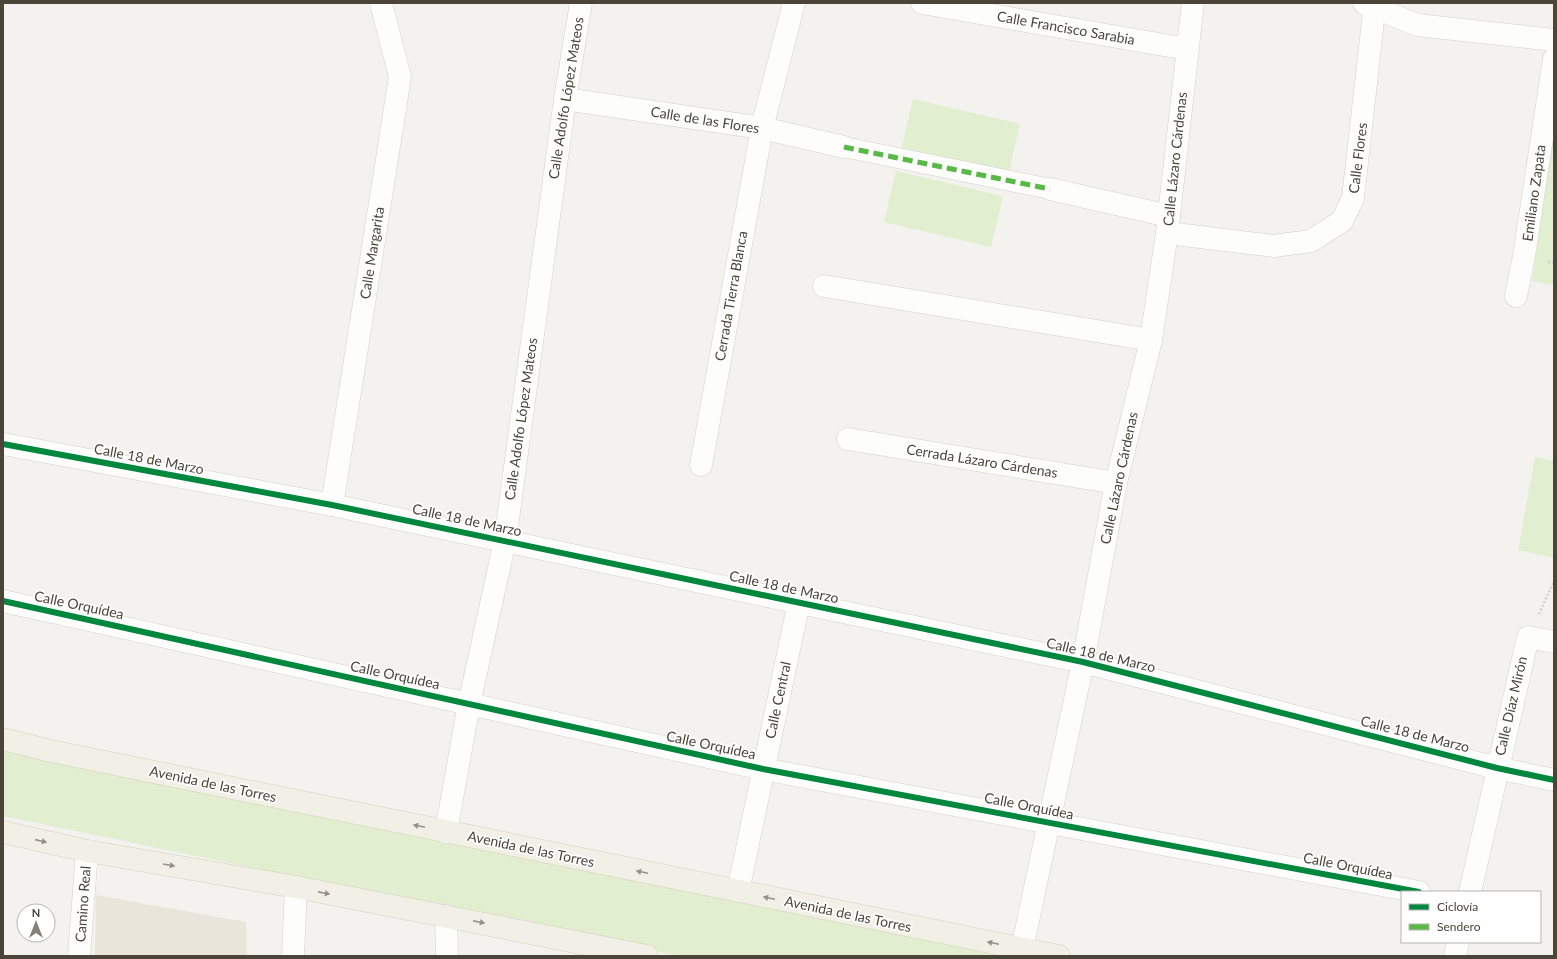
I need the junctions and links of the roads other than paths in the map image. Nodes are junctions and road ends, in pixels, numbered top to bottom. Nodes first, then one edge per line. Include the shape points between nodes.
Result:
1 (381, 3) edge
2 (580, 3) edge
3 (794, 3) edge
4 (922, 3) edge
5 (1193, 3) edge
6 (1371, 4) edge
7 (1554, 40) edge
8 (1187, 49) junction
9 (1554, 59) edge
10 (565, 99) junction
11 (762, 128) junction
12 (844, 147) joint
13 (1050, 189) joint
14 (1168, 224) junction
15 (824, 286) dead end
16 (1516, 296) dead end
17 (1151, 340) junction
18 (848, 439) dead end
19 (3, 444) edge
20 (701, 465) dead end
21 (1116, 483) junction
22 (332, 505) junction
23 (504, 540) junction
24 (3, 600) edge
25 (799, 602) junction
26 (1554, 642) edge
27 (1083, 662) junction
28 (469, 704) junction
29 (3, 740) edge
30 (763, 768) junction
31 (1497, 768) junction
32 (1554, 780) edge
33 (1048, 821) junction
34 (3, 832) edge
35 (446, 832) junction
36 (87, 852) junction
37 (296, 887) junction
38 (738, 891) junction
39 (1414, 891) edge
40 (1470, 891) edge
41 (446, 916) junction
42 (1458, 943) edge
43 (1022, 949) junction
44 (80, 956) edge
45 (293, 956) edge
46 (447, 956) edge
47 (647, 956) edge
48 (1059, 956) edge
49 (1455, 956) edge

1 - 22 street, Calle Margarita via 400,77
2 - 10 street, Calle Adolfo López Mateos
3 - 11 street, Cerrada Tierra Blanca
4 - 8 street, Calle Francisco Sarabia
5 - 8 street, Calle Lázaro Cárdenas
6 - 7 street via 1416,25
6 - 14 street, Calle Flores via 1353,198 1342,221 1311,240 1274,246
8 - 14 street, Calle Lázaro Cárdenas
9 - 16 street, Emiliano Zapata
10 - 11 street, Calle de las Flores
10 - 23 street, Calle Adolfo López Mateos
11 - 12 street, Calle de las Flores
11 - 20 street, Cerrada Tierra Blanca
12 - 13 street
13 - 14 street
14 - 17 street, Calle Lázaro Cárdenas
15 - 17 street
17 - 21 street, Calle Lázaro Cárdenas
18 - 21 street, Cerrada Lázaro Cárdenas
19 - 22 street, Calle 18 de Marzo
21 - 27 street, Calle Lázaro Cárdenas
22 - 23 street, Calle 18 de Marzo
23 - 25 street, Calle 18 de Marzo
23 - 28 street, Calle Adolfo López Mateos
24 - 28 street, Calle Orquídea
25 - 27 street, Calle 18 de Marzo
25 - 30 street, Calle Central
26 - 31 street, Calle Díaz Mirón via 1528,637
27 - 31 street, Calle 18 de Marzo
27 - 33 street, Calle Lázaro Cárdenas
28 - 30 street, Calle Orquídea
28 - 35 street, Calle Adolfo López Mateos
35 -> 29 main road, Avenida de las Torres
30 - 33 street, Calle Orquídea
30 - 38 street, Calle Central
31 - 32 street, Calle 18 de Marzo
31 - 40 street, Calle Díaz Mirón
33 - 39 street, Calle Orquídea
33 - 43 street, Calle Lázaro Cárdenas
34 -> 36 main road
38 -> 35 main road, Avenida de las Torres
36 -> 37 main road
36 - 44 street, Camino Real
37 -> 41 main road
37 - 45 street
43 -> 38 main road, Avenida de las Torres
41 - 46 street
41 -> 47 main road
42 - 49 street
43 - 48 main road, Avenida de las Torres

